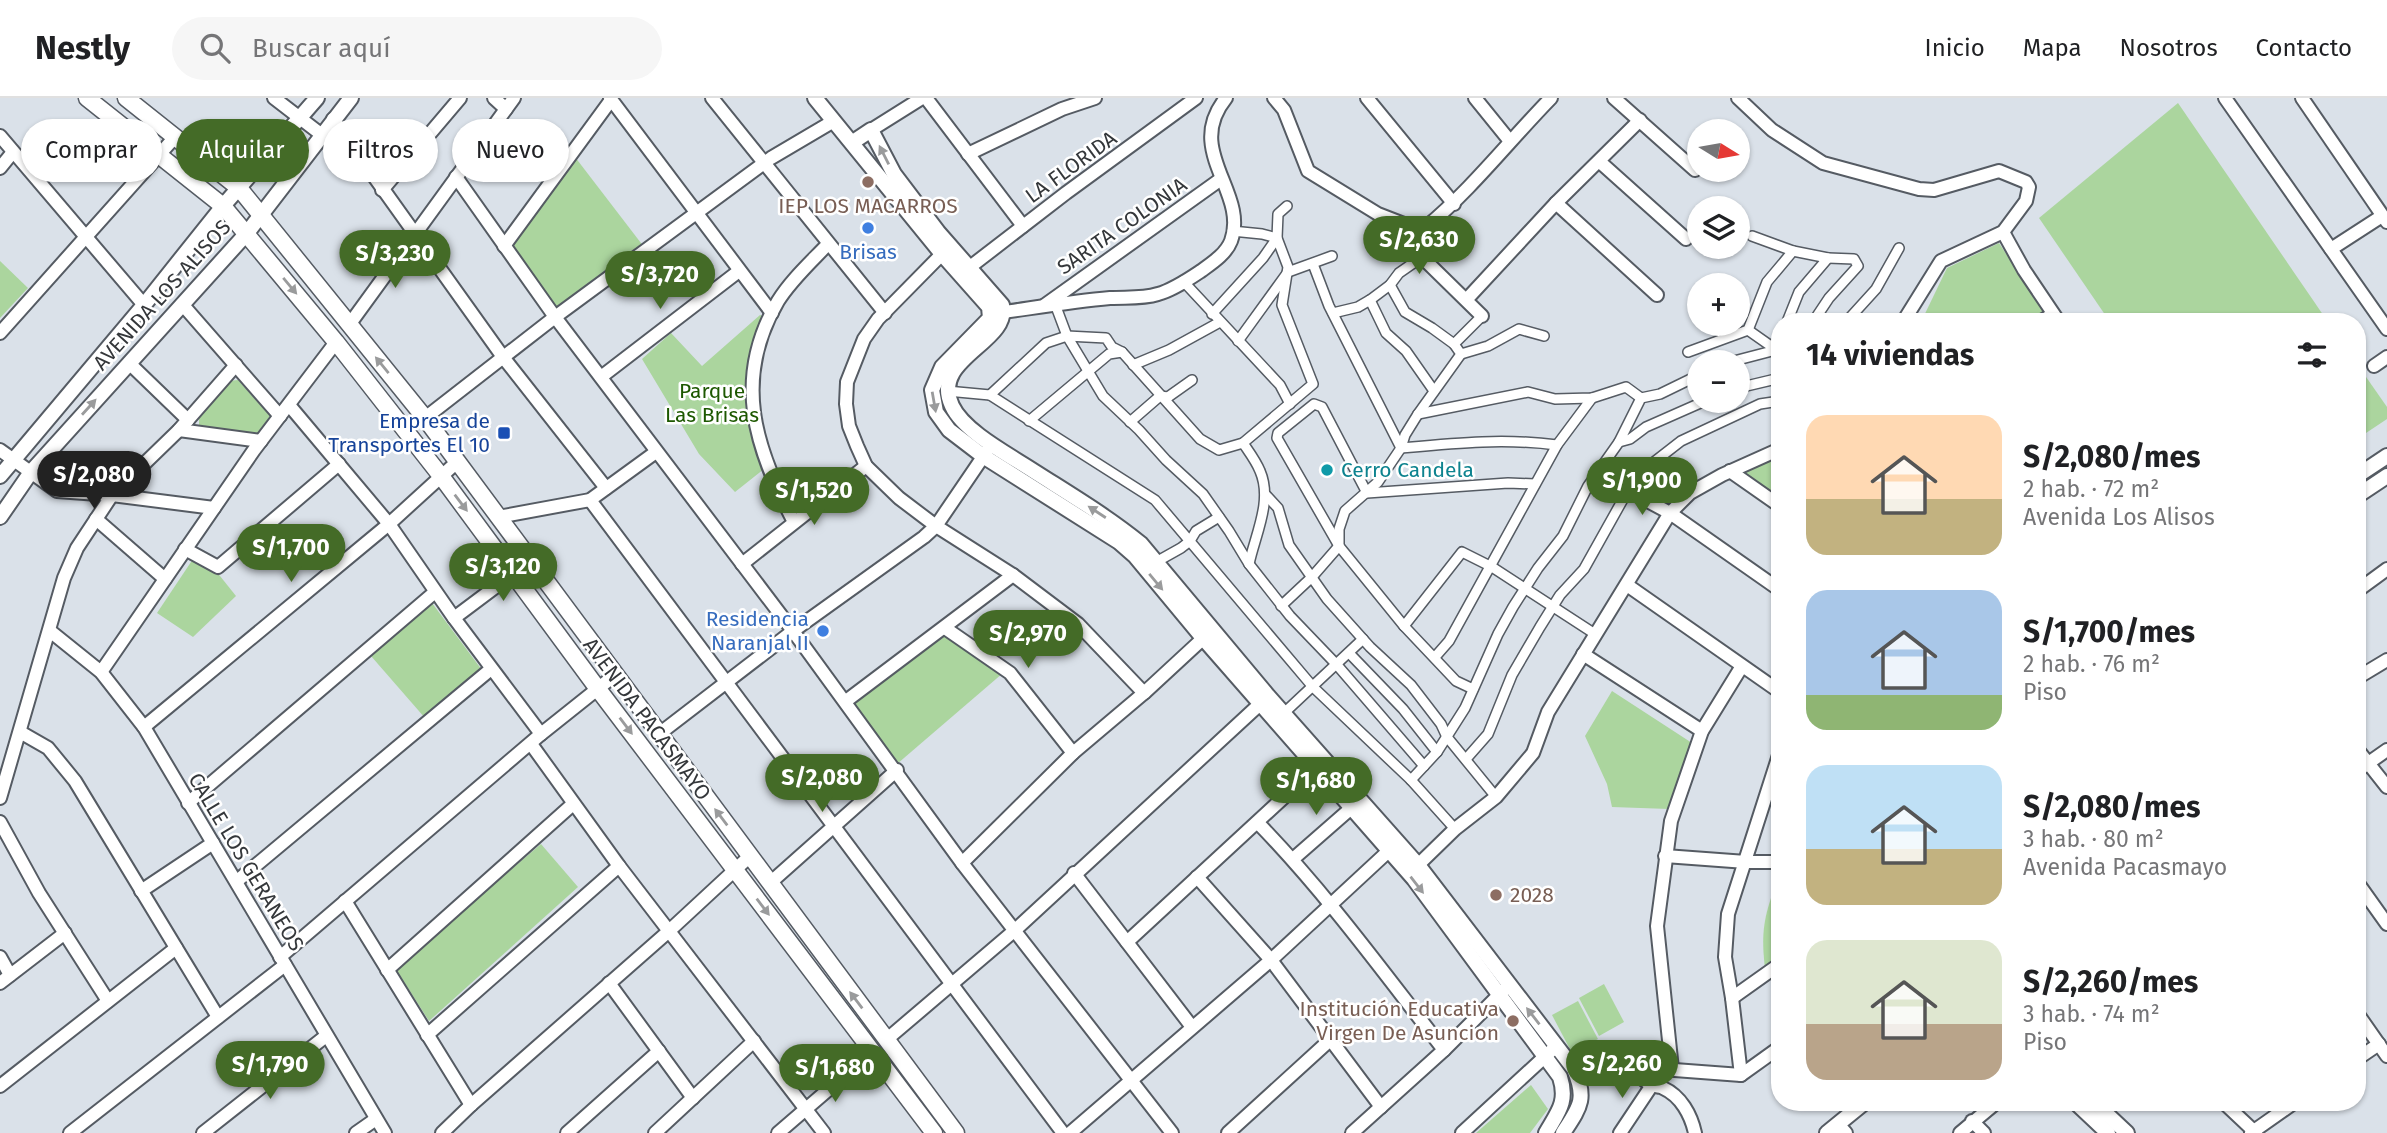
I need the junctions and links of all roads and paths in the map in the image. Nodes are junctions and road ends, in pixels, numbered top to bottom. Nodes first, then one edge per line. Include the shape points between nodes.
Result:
1 (87, 98) edge
2 (125, 98) edge
3 (274, 98) edge
4 (317, 98) edge
5 (351, 98) edge
6 (460, 98) edge
7 (494, 98) edge
8 (712, 98) edge
9 (815, 98) edge
10 (924, 98) edge
11 (1095, 98) edge
12 (1196, 98) edge
13 (1226, 98) edge
14 (1274, 98) edge
15 (1367, 98) edge
16 (1475, 98) edge
17 (1551, 98) edge
18 (1614, 98) edge
19 (1738, 98) edge
20 (2225, 98) edge
21 (2302, 98) edge
22 (610, 99) edge
23 (510, 103) edge
24 (1178, 103) edge
25 (300, 118) junction
26 (113, 119) edge
27 (334, 119) edge
28 (498, 119) edge
29 (1640, 120) junction
30 (832, 122) junction
31 (871, 130) junction
32 (322, 135) joint
33 (0, 136) edge
34 (175, 137) junction
35 (1510, 140) junction
36 (853, 142) junction
37 (13, 152) junction
38 (162, 153) edge
39 (968, 154) junction
40 (162, 158) edge
41 (1600, 162) junction
42 (1687, 163) edge
43 (765, 165) junction
44 (0, 168) edge
45 (1221, 179) junction
46 (137, 182) edge
47 (376, 182) edge
48 (452, 182) edge
49 (459, 182) edge
50 (239, 188) junction
51 (382, 190) junction
52 (1556, 203) junction
53 (1454, 204) junction
54 (223, 206) junction
55 (1287, 206) dead end
56 (697, 214) junction
57 (1378, 214) junction
58 (261, 215) junction
59 (2385, 219) edge
60 (1023, 226) junction
61 (1232, 231) junction
62 (2003, 232) junction
63 (247, 233) junction
64 (415, 235) junction
65 (1752, 236) dead end
66 (86, 238) junction
67 (1278, 238) junction
68 (1686, 239) dead end
69 (828, 244) junction
70 (504, 246) junction
71 (1899, 248) dead end
72 (2331, 249) junction
73 (1793, 251) junction
74 (942, 254) junction
75 (1332, 256) dead end
76 (1422, 257) junction
77 (1828, 258) junction
78 (1313, 264) junction
79 (970, 267) junction
80 (739, 271) junction
81 (1288, 272) junction
82 (1183, 281) junction
83 (1390, 285) junction
84 (1657, 295) dead end
85 (1467, 299) junction
86 (1370, 300) junction
87 (182, 304) junction
88 (1050, 305) junction
89 (144, 306) junction
90 (772, 313) junction
91 (885, 313) junction
92 (1004, 313) junction
93 (1333, 313) junction
94 (1790, 313) edge
95 (1819, 313) edge
96 (1854, 313) edge
97 (1909, 313) edge
98 (2053, 313) edge
99 (1213, 314) junction
100 (1482, 316) joint
101 (555, 317) junction
102 (1220, 322) junction
103 (349, 325) junction
104 (1750, 325) edge
105 (2387, 329) edge
106 (1750, 331) edge
107 (0, 333) edge
108 (1067, 336) junction
109 (1544, 336) dead end
110 (1732, 336) edge
111 (1238, 341) junction
112 (336, 342) junction
113 (1454, 344) junction
114 (1771, 346) edge
115 (1693, 350) edge
116 (1122, 352) junction
117 (1771, 353) edge
118 (1461, 354) junction
119 (503, 357) junction
120 (1750, 357) edge
121 (2387, 357) edge
122 (129, 363) junction
123 (236, 365) junction
124 (1133, 365) junction
125 (2374, 366) dead end
126 (1088, 372) junction
127 (601, 377) junction
128 (1192, 380) dead end
129 (1771, 380) edge
130 (1687, 381) edge
131 (1750, 385) edge
132 (947, 391) junction
133 (1434, 391) junction
134 (990, 395) junction
135 (1160, 396) junction
136 (1641, 397) junction
137 (1591, 398) junction
138 (1771, 402) edge
139 (1290, 404) junction
140 (289, 405) junction
141 (1687, 409) edge
142 (1418, 414) junction
143 (280, 416) junction
144 (425, 418) junction
145 (1030, 421) junction
146 (1130, 422) junction
147 (183, 425) junction
148 (261, 441) junction
149 (1619, 442) junction
150 (1243, 443) junction
151 (1557, 445) junction
152 (1401, 448) junction
153 (0, 450) edge
154 (988, 450) junction
155 (656, 452) junction
156 (1771, 453) edge
157 (2387, 456) edge
158 (14, 460) junction
159 (457, 461) junction
160 (339, 464) junction
161 (866, 466) junction
162 (2366, 470) edge
163 (1730, 471) junction
164 (31, 472) junction
165 (441, 475) junction
166 (0, 476) edge
167 (2387, 476) edge
168 (1535, 484) junction
169 (606, 488) junction
170 (2366, 490) edge
171 (1629, 491) junction
172 (1367, 493) junction
173 (1265, 494) junction
174 (112, 495) junction
175 (590, 500) junction
176 (1771, 500) edge
177 (214, 508) junction
178 (1670, 513) junction
179 (0, 517) edge
180 (498, 517) junction
181 (1219, 517) junction
182 (96, 519) junction
183 (794, 522) junction
184 (389, 524) junction
185 (936, 526) junction
186 (1190, 541) junction
187 (1339, 546) junction
188 (186, 549) junction
189 (530, 561) junction
190 (1156, 562) junction
191 (742, 564) junction
192 (1249, 564) junction
193 (1492, 567) junction
194 (2387, 569) edge
195 (514, 574) junction
196 (1013, 575) junction
197 (1312, 577) junction
198 (165, 579) junction
199 (1771, 581) edge
200 (2366, 584) edge
201 (1627, 585) junction
202 (1525, 588) junction
203 (435, 592) junction
204 (1281, 606) junction
205 (1553, 608) junction
206 (454, 618) junction
207 (1404, 626) junction
208 (945, 628) junction
209 (50, 631) junction
210 (793, 631) junction
211 (1208, 634) junction
212 (1595, 634) junction
213 (1363, 639) junction
214 (1349, 653) junction
215 (1583, 654) junction
216 (1435, 657) junction
217 (2387, 660) edge
218 (1337, 665) junction
219 (1742, 666) junction
220 (491, 669) junction
221 (101, 672) junction
222 (2366, 673) edge
223 (615, 675) junction
224 (726, 682) junction
225 (1771, 686) edge
226 (1313, 687) junction
227 (598, 689) junction
228 (1473, 689) junction
229 (1144, 693) junction
230 (846, 701) junction
231 (1260, 704) junction
232 (1284, 713) junction
233 (144, 727) junction
234 (20, 732) junction
235 (1702, 732) junction
236 (541, 734) junction
237 (659, 734) junction
238 (1447, 737) junction
239 (531, 744) junction
240 (2387, 750) edge
241 (1437, 752) junction
242 (1073, 753) junction
243 (1466, 760) junction
244 (1320, 764) junction
245 (2366, 764) edge
246 (1424, 765) junction
247 (897, 770) junction
248 (2366, 770) edge
249 (1411, 780) junction
250 (1771, 780) edge
251 (2387, 787) edge
252 (0, 797) edge
253 (1496, 797) junction
254 (188, 803) junction
255 (573, 804) junction
256 (1355, 804) junction
257 (0, 822) edge
258 (1258, 823) junction
259 (833, 827) junction
260 (1455, 829) junction
261 (214, 843) junction
262 (1393, 847) junction
263 (750, 856) junction
264 (1665, 856) junction
265 (1293, 859) junction
266 (1745, 862) junction
267 (1771, 862) edge
268 (962, 863) junction
269 (1418, 865) junction
270 (619, 866) junction
271 (735, 870) junction
272 (1074, 873) junction
273 (1197, 877) junction
274 (237, 881) junction
275 (770, 883) junction
276 (141, 891) junction
277 (2366, 895) edge
278 (345, 901) junction
279 (1332, 906) junction
280 (2387, 924) edge
281 (669, 931) junction
282 (1014, 931) junction
283 (65, 933) junction
284 (1127, 942) junction
285 (176, 948) junction
286 (0, 957) edge
287 (1271, 960) junction
288 (282, 961) junction
289 (387, 970) junction
290 (1771, 970) edge
291 (5, 979) edge
292 (609, 984) junction
293 (952, 986) junction
294 (1505, 990) junction
295 (1732, 998) junction
296 (108, 1001) junction
297 (218, 1017) junction
298 (2366, 1026) edge
299 (1192, 1027) junction
300 (427, 1035) junction
301 (326, 1036) junction
302 (886, 1040) junction
303 (1330, 1040) junction
304 (754, 1041) junction
305 (2379, 1044) junction
306 (659, 1051) junction
307 (1444, 1051) junction
308 (1551, 1051) junction
309 (872, 1052) junction
310 (1771, 1053) edge
311 (2366, 1053) edge
312 (2387, 1056) edge
313 (1626, 1058) junction
314 (1574, 1069) junction
315 (1672, 1069) junction
316 (1741, 1075) junction
317 (1129, 1080) junction
318 (1652, 1085) junction
319 (0, 1086) edge
320 (693, 1098) junction
321 (471, 1105) junction
322 (1381, 1107) junction
323 (805, 1108) junction
324 (1856, 1111) edge
325 (1985, 1111) edge
326 (2085, 1111) edge
327 (2104, 1111) edge
328 (2232, 1111) edge
329 (2283, 1111) edge
330 (376, 1119) junction
331 (1972, 1121) junction
332 (1837, 1130) edge
333 (207, 1131) edge
334 (2254, 1132) edge
335 (70, 1133) edge
336 (356, 1133) edge
337 (385, 1133) edge
338 (442, 1133) edge
339 (566, 1133) edge
340 (656, 1133) edge
341 (778, 1133) edge
342 (824, 1133) edge
343 (934, 1133) edge
344 (956, 1133) edge
345 (1063, 1133) edge
346 (1069, 1133) edge
347 (1172, 1133) edge
348 (1228, 1133) edge
349 (1352, 1133) edge
350 (1462, 1133) edge
351 (1546, 1133) edge
352 (1563, 1133) edge
353 (1619, 1133) edge
354 (1694, 1133) edge
355 (1960, 1133) edge
356 (1984, 1133) edge
357 (2108, 1133) edge
358 (2127, 1133) edge

1 - 26 main road, AVENIDA PACASMAYO
2 - 34 main road, AVENIDA PACASMAYO
3 - 25 street
4 - 25 street, AVENIDA LOS ALISOS
5 - 27 street, AVENIDA LOS ALISOS
6 - 51 street
7 - 23 street
8 - 43 street
9 - 30 street
10 - 31 street
10 - 39 street
11 - 39 street
12 - 24 street, LA FLORIDA
13 - 45 street via 1215,115 1211,135
14 - 57 street via 1284,110 1308,171
15 - 53 street
16 - 35 street
17 - 35 street
18 - 29 street
19 - 62 street via 1772,130 1823,163 1919,189 1934,190 1999,171 2026,182 2026,201
20 - 72 street
21 - 59 street
22 - 56 street
22 - 70 street
23 - 28 street
24 - 60 street, LA FLORIDA
25 - 32 street
25 - 50 street, AVENIDA LOS ALISOS
29 - 41 street
29 - 42 street
30 - 36 street
30 - 43 street
31 - 36 street
79 -> 31 street via 894,174
32 - 58 street, AVENIDA LOS ALISOS
33 - 37 street
34 - 38 street
34 - 50 main road, AVENIDA PACASMAYO
35 - 53 street
36 - 74 street
37 - 44 street
37 - 66 street
39 - 60 street
40 - 54 main road, AVENIDA PACASMAYO
41 - 52 street
41 - 68 street
43 - 56 street
43 - 69 street
45 - 61 street via 1231,201
45 - 88 street, SARITA COLONIA
46 - 66 street
47 - 51 street
48 - 64 street
49 - 70 street
50 - 54 street, AVENIDA LOS ALISOS
50 - 58 main road, AVENIDA PACASMAYO
51 - 64 street
52 - 84 street
52 - 85 street
53 - 57 street via 1425,228
54 - 63 main road, AVENIDA PACASMAYO
54 - 89 street, AVENIDA LOS ALISOS
55 - 67 street via 1278,214
56 - 80 street
56 - 101 street
57 - 76 street
58 - 63 street, AVENIDA LOS ALISOS
58 - 103 main road, AVENIDA PACASMAYO
59 - 72 street
60 - 79 street, LA FLORIDA
61 - 67 street
61 - 82 street via 1224,252
62 - 97 street via 1941,261
62 - 98 street
63 - 87 street, AVENIDA LOS ALISOS
63 -> 112 main road, AVENIDA PACASMAYO
64 - 103 street
64 - 119 street
65 - 73 street
66 - 89 street
66 - 107 street
67 - 81 street
67 - 99 street
69 - 90 street via 795,278
69 - 91 street
70 - 101 street
71 - 96 street via 1876,289
72 - 105 street
73 - 77 street
73 - 104 street via 1767,282
74 - 91 street
74 -> 154 street via 991,312 942,367 932,390 934,406 949,430
75 - 78 street
76 - 83 street
76 - 85 street
77 - 94 street via 1798,292
77 - 95 street via 1854,259 1858,266
78 - 81 street
78 - 93 street
79 - 92 street
80 - 90 street
80 - 127 street
81 - 111 street
81 - 139 street via 1282,305 1313,384
82 - 88 street via 1161,294 1139,298
82 - 99 street
83 - 86 street
83 - 113 street via 1405,313
85 - 100 street
86 - 93 street
86 - 133 street via 1386,333 1406,351
87 - 122 street, AVENIDA LOS ALISOS
87 - 123 street
88 - 92 street
88 - 108 street
89 - 158 street, AVENIDA LOS ALISOS
90 - 183 street via 753,373 757,436
91 - 161 street via 864,339 847,382 849,426
92 - 132 street via 1001,324 952,374
93 - 152 street
99 - 102 street
100 - 113 street
101 - 119 street
101 - 127 street
102 - 111 street
102 - 124 street
144 -> 103 main road, AVENIDA PACASMAYO
106 - 114 street
108 - 116 street via 1106,338
108 - 126 street
108 - 134 street via 1046,343
109 - 118 street via 1519,329
110 - 115 street
111 - 139 street via 1280,385
112 - 140 street
112 - 165 main road, AVENIDA PACASMAYO
113 - 118 street
116 - 124 street
116 - 126 street via 1109,354
117 - 120 street
118 - 133 street
119 - 144 street
119 - 169 street
121 - 125 street
122 - 147 street
164 -> 122 street, AVENIDA LOS ALISOS
123 - 143 street
123 - 147 street
124 - 135 street
126 - 145 street
126 - 146 street via 1102,396
127 - 155 street
128 - 135 street via 1168,397
129 - 131 street
130 - 136 street
132 - 134 street
132 - 154 street via 954,411
133 - 142 street
134 - 145 street
135 - 146 street
135 - 150 street via 1200,439 1219,450
136 - 137 street via 1626,387
136 - 149 street
137 - 142 street via 1555,399 1528,392
137 - 151 street
138 - 171 street via 1681,441 1636,476
139 - 150 street
140 - 143 street
140 - 160 street
141 - 149 street
142 - 152 street
143 - 148 street
144 - 159 main road, AVENIDA PACASMAYO
145 - 186 street via 1155,500
146 - 181 street via 1203,494
147 - 148 street
147 - 174 street
148 - 177 street
149 - 202 street via 1588,486 1563,537
150 - 173 street via 1261,472
151 - 152 street via 1508,440
151 - 168 street
152 - 172 street
153 - 158 street
154 - 185 street
190 -> 154 street via 1117,525
154 -> 211 street via 1119,542
155 - 169 street
155 - 191 street
156 - 163 street
157 - 162 street
158 - 164 street
158 - 166 street, AVENIDA LOS ALISOS
159 - 165 street
159 - 180 main road, AVENIDA PACASMAYO
160 - 184 street
160 - 188 street via 218,567
161 - 183 street
161 - 185 street
163 - 176 street
163 - 178 street via 1690,493
164 - 174 street via 57,491
164 - 179 street, AVENIDA LOS ALISOS
165 - 184 street
165 -> 195 main road, AVENIDA PACASMAYO
167 - 170 street
168 - 172 street
168 - 193 street
169 - 175 street
171 - 178 street
171 - 205 street via 1584,569
172 - 187 street via 1345,511
172 - 187 street via 1322,407 1314,404 1278,433
173 - 192 street
173 - 197 street via 1278,508 1289,545
174 - 177 street
174 - 182 street
175 - 180 street
175 - 224 street
177 - 188 street
178 - 199 street
178 - 201 street
180 - 189 main road, AVENIDA PACASMAYO
181 - 186 street via 1196,531
181 - 192 street
182 - 198 street
182 - 209 street via 69,562
183 - 191 street
184 - 203 street
184 - 233 street
185 - 196 street
185 - 210 street
186 - 190 street
186 - 226 street
187 - 197 street
187 - 207 street
188 - 198 street
189 - 195 street
189 - 223 main road, AVENIDA PACASMAYO
190 - 211 street
191 - 210 street
192 - 204 street
193 - 202 street
193 - 207 street via 1462,552
193 - 216 street
194 - 200 street
195 - 206 street
195 - 227 main road, AVENIDA PACASMAYO
196 - 208 street
196 - 229 street via 1078,624
197 - 204 street
197 - 213 street
198 - 221 street
201 - 212 street
201 - 219 street
202 - 205 street
202 - 228 street
203 - 206 street
203 - 254 street
204 - 218 street
205 - 212 street
205 - 243 street via 1512,675 1488,734
206 - 220 street
207 - 216 street
208 - 230 street
208 - 242 street via 1010,673
209 - 221 street, CALLE LOS GERANEOS
209 - 234 street
210 - 224 street
210 - 230 street
211 - 229 street
211 - 231 street
211 - 232 street
212 - 215 street
213 - 214 street
213 - 238 street via 1411,685
214 - 218 street
214 - 241 street via 1404,709
215 - 235 street
215 - 253 street via 1548,712 1533,753
216 - 228 street via 1456,681
217 - 222 street
218 - 226 street
218 - 246 street
219 - 225 street
219 - 235 street
220 - 236 street
220 - 274 street
221 - 233 street, CALLE LOS GERANEOS
223 - 227 street
223 - 237 main road, AVENIDA PACASMAYO
224 - 237 street
224 - 259 street
226 - 232 street
226 - 249 street
227 - 236 street
227 -> 271 main road, AVENIDA PACASMAYO
228 - 238 street
229 - 242 street
230 - 247 street
231 - 244 street
231 - 272 street
232 - 244 street
233 - 254 street, CALLE LOS GERANEOS
234 - 252 street
234 - 276 street via 48,748 75,781
235 - 264 street via 1671,821
236 - 239 street
263 -> 237 main road, AVENIDA PACASMAYO
238 - 241 street
238 - 243 street
239 - 255 street
239 - 278 street
240 - 245 street
241 - 246 street
242 - 268 street
243 - 253 street
244 - 256 street
244 - 258 street
246 - 249 street
247 - 259 street
247 - 268 street
248 - 251 street
249 - 260 street
250 - 266 street
253 - 260 street
254 - 261 street, CALLE LOS GERANEOS
255 - 270 street
255 - 289 street
256 - 262 street
256 - 265 street
257 - 283 street
258 - 265 street
258 - 273 street
259 - 275 street
259 - 293 street
260 - 269 street
261 - 274 street, CALLE LOS GERANEOS
261 - 276 street
262 - 269 street
262 - 279 street
262 -> 294 street via 1413,879
263 - 271 street
263 - 275 main road, AVENIDA PACASMAYO
264 - 266 street
264 - 315 street via 1657,926
265 - 279 street
266 - 267 street
266 - 295 street via 1728,914 1725,957
268 - 282 street
269 - 294 street
270 - 281 street
270 - 300 street
271 - 281 street
271 -> 309 main road, AVENIDA PACASMAYO
272 - 282 street
272 - 284 street
273 - 284 street
273 - 287 street
274 - 288 street, CALLE LOS GERANEOS
302 -> 275 main road, AVENIDA PACASMAYO
276 - 285 street
277 - 280 street
278 - 288 street
278 - 289 street
279 - 287 street
279 - 307 street
281 - 292 street
281 - 304 street
282 - 293 street
282 - 317 street
283 - 291 street
283 - 296 street
284 - 299 street
285 - 296 street
285 - 297 street
286 - 291 street
287 - 299 street
287 - 303 street
288 - 297 street
288 - 301 street, CALLE LOS GERANEOS
289 - 300 street
290 - 295 street
292 - 306 street
292 - 321 street
293 - 302 street
293 - 345 street
294 - 307 street
294 - 308 street
295 - 316 street
296 - 319 street
297 - 335 street
298 - 305 street
299 - 317 street
300 - 321 street
301 - 330 street, CALLE LOS GERANEOS
301 - 333 street
302 - 344 main road, AVENIDA PACASMAYO
303 - 322 street
303 - 348 street
304 - 320 street
304 - 323 street
305 - 311 street
305 - 312 street
306 - 320 street
306 - 339 street
307 - 322 street
308 - 314 street
308 - 350 street
308 - 351 street via 1564,1090 1562,1105
309 - 323 street
309 - 343 main road, AVENIDA PACASMAYO
310 - 316 street
313 - 314 street via 1613,1056
313 - 315 street via 1648,1068
313 - 318 street
314 - 352 street via 1583,1093
315 - 316 street
317 - 346 street
317 - 347 street
318 - 353 street
318 - 354 street via 1679,1099 1689,1112
320 - 340 street
321 - 338 street
322 - 349 street
323 - 341 street
323 - 342 street
324 - 332 street
325 - 331 street
326 - 357 street
327 - 358 street
328 - 334 street
329 - 334 street
330 - 336 street
330 - 337 street, CALLE LOS GERANEOS
331 - 355 street
331 - 356 street

